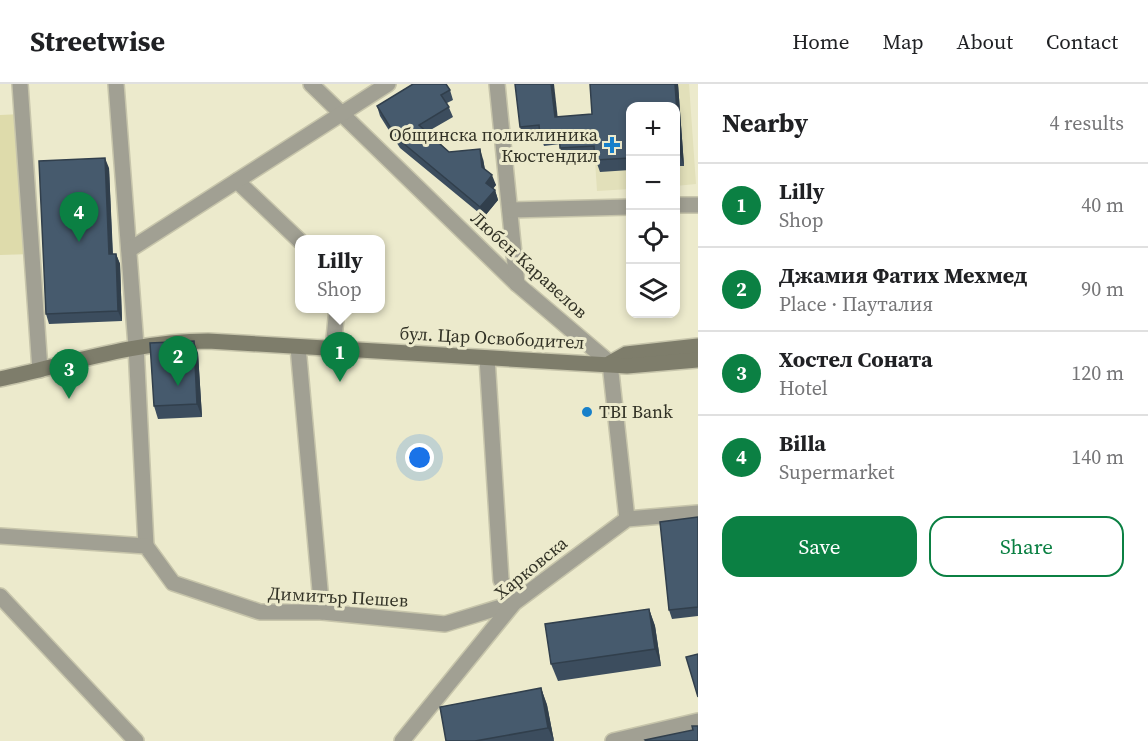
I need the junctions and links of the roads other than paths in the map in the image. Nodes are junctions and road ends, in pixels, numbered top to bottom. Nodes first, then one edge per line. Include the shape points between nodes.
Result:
1 (20, 84) edge
2 (116, 84) edge
3 (311, 84) edge
4 (388, 84) edge
5 (496, 84) edge
6 (342, 113) junction
7 (237, 181) junction
8 (680, 205) edge
9 (698, 205) edge
10 (626, 207) edge
11 (510, 210) junction
12 (295, 236) edge
13 (129, 250) junction
14 (517, 284) junction
15 (337, 313) edge
16 (136, 346) junction
17 (698, 346) edge
18 (298, 347) junction
19 (333, 348) junction
20 (487, 358) junction
21 (698, 360) edge
22 (610, 363) junction
23 (40, 370) junction
24 (0, 378) edge
25 (698, 513) edge
26 (627, 519) junction
27 (0, 536) edge
28 (146, 546) junction
29 (0, 596) edge
30 (514, 603) junction
31 (322, 612) junction
32 (698, 721) edge
33 (136, 741) edge
34 (402, 741) edge
35 (613, 741) edge

1 - 23 street
2 - 13 street
3 - 6 street, Любен Kаравелов
4 - 6 street
5 - 11 street
6 - 7 street
6 - 14 street, Любен Kаравелов
7 - 12 street
7 - 13 street
8 - 9 street
10 - 11 street
11 - 14 street
13 - 16 street
14 - 22 street, Любен Kаравелов
15 - 19 street
16 - 18 main road, бул. Цар Освободител via 208,341
16 - 23 main road, бул. Цар Освободител
16 - 28 street
17 - 22 main road via 626,354
18 - 19 main road, бул. Цар Освободител
18 - 31 street
19 - 20 main road, бул. Цар Освободител
20 - 22 main road, бул. Цар Освободител
20 - 30 street via 501,580
21 - 22 main road, бул. Цар Освободител via 627,366
22 - 26 street
23 - 24 main road, бул. Цар Освободител
25 - 26 street
26 - 30 street, Харковска
27 - 28 street
28 - 31 street, Димитър Пешев via 173,583 260,612
29 - 33 street
30 - 31 street, Димитър Пешев via 445,624
30 - 34 street, Харковска
32 - 35 street

